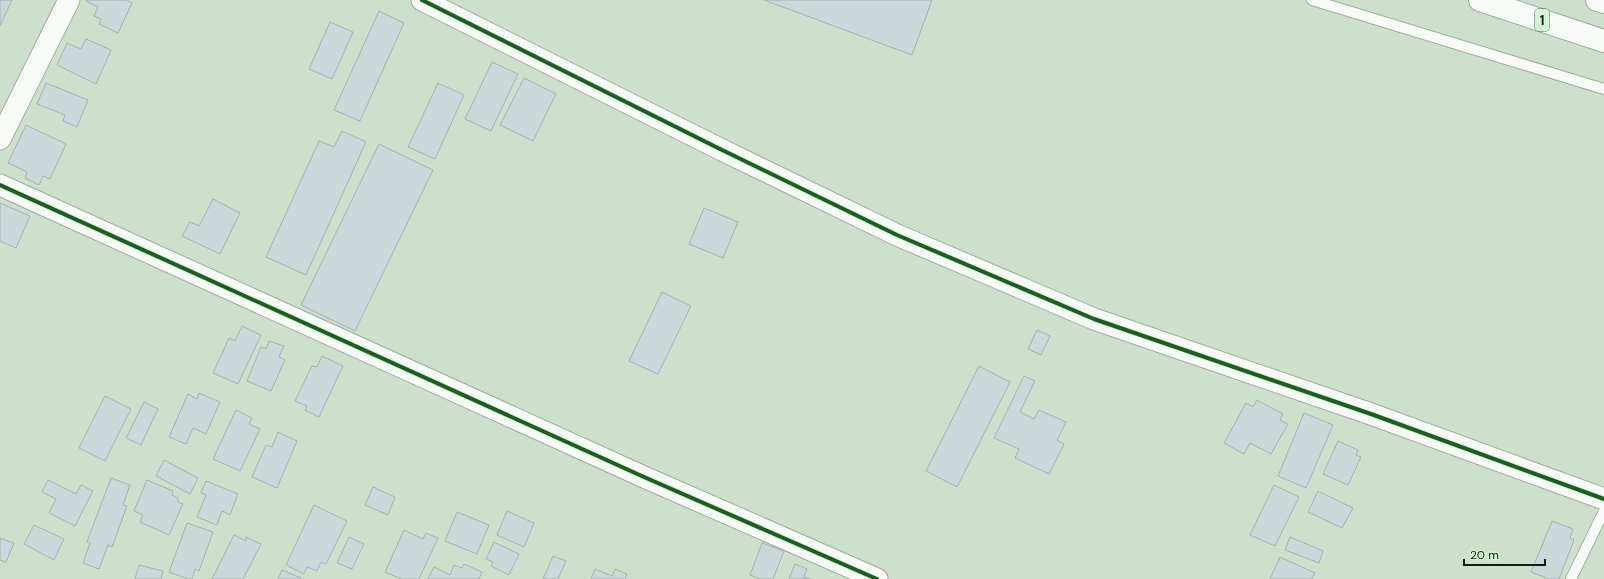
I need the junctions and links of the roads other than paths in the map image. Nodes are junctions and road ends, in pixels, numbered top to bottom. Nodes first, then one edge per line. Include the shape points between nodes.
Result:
1 (68, 0) edge
2 (422, 0) edge
3 (1480, 0) edge
4 (1597, 0) edge
5 (1316, 1) edge
6 (1604, 2) edge
7 (1604, 41) edge
8 (1604, 89) edge
9 (0, 139) edge
10 (0, 185) edge
11 (1604, 499) edge
12 (1604, 511) edge
13 (877, 579) edge
14 (1571, 579) edge

1 - 9 street
2 - 11 street via 890,232 1094,320 1371,414
3 - 7 highway, 1
4 - 6 highway
5 - 8 lane
10 - 13 street via 644,477
12 - 14 lane

